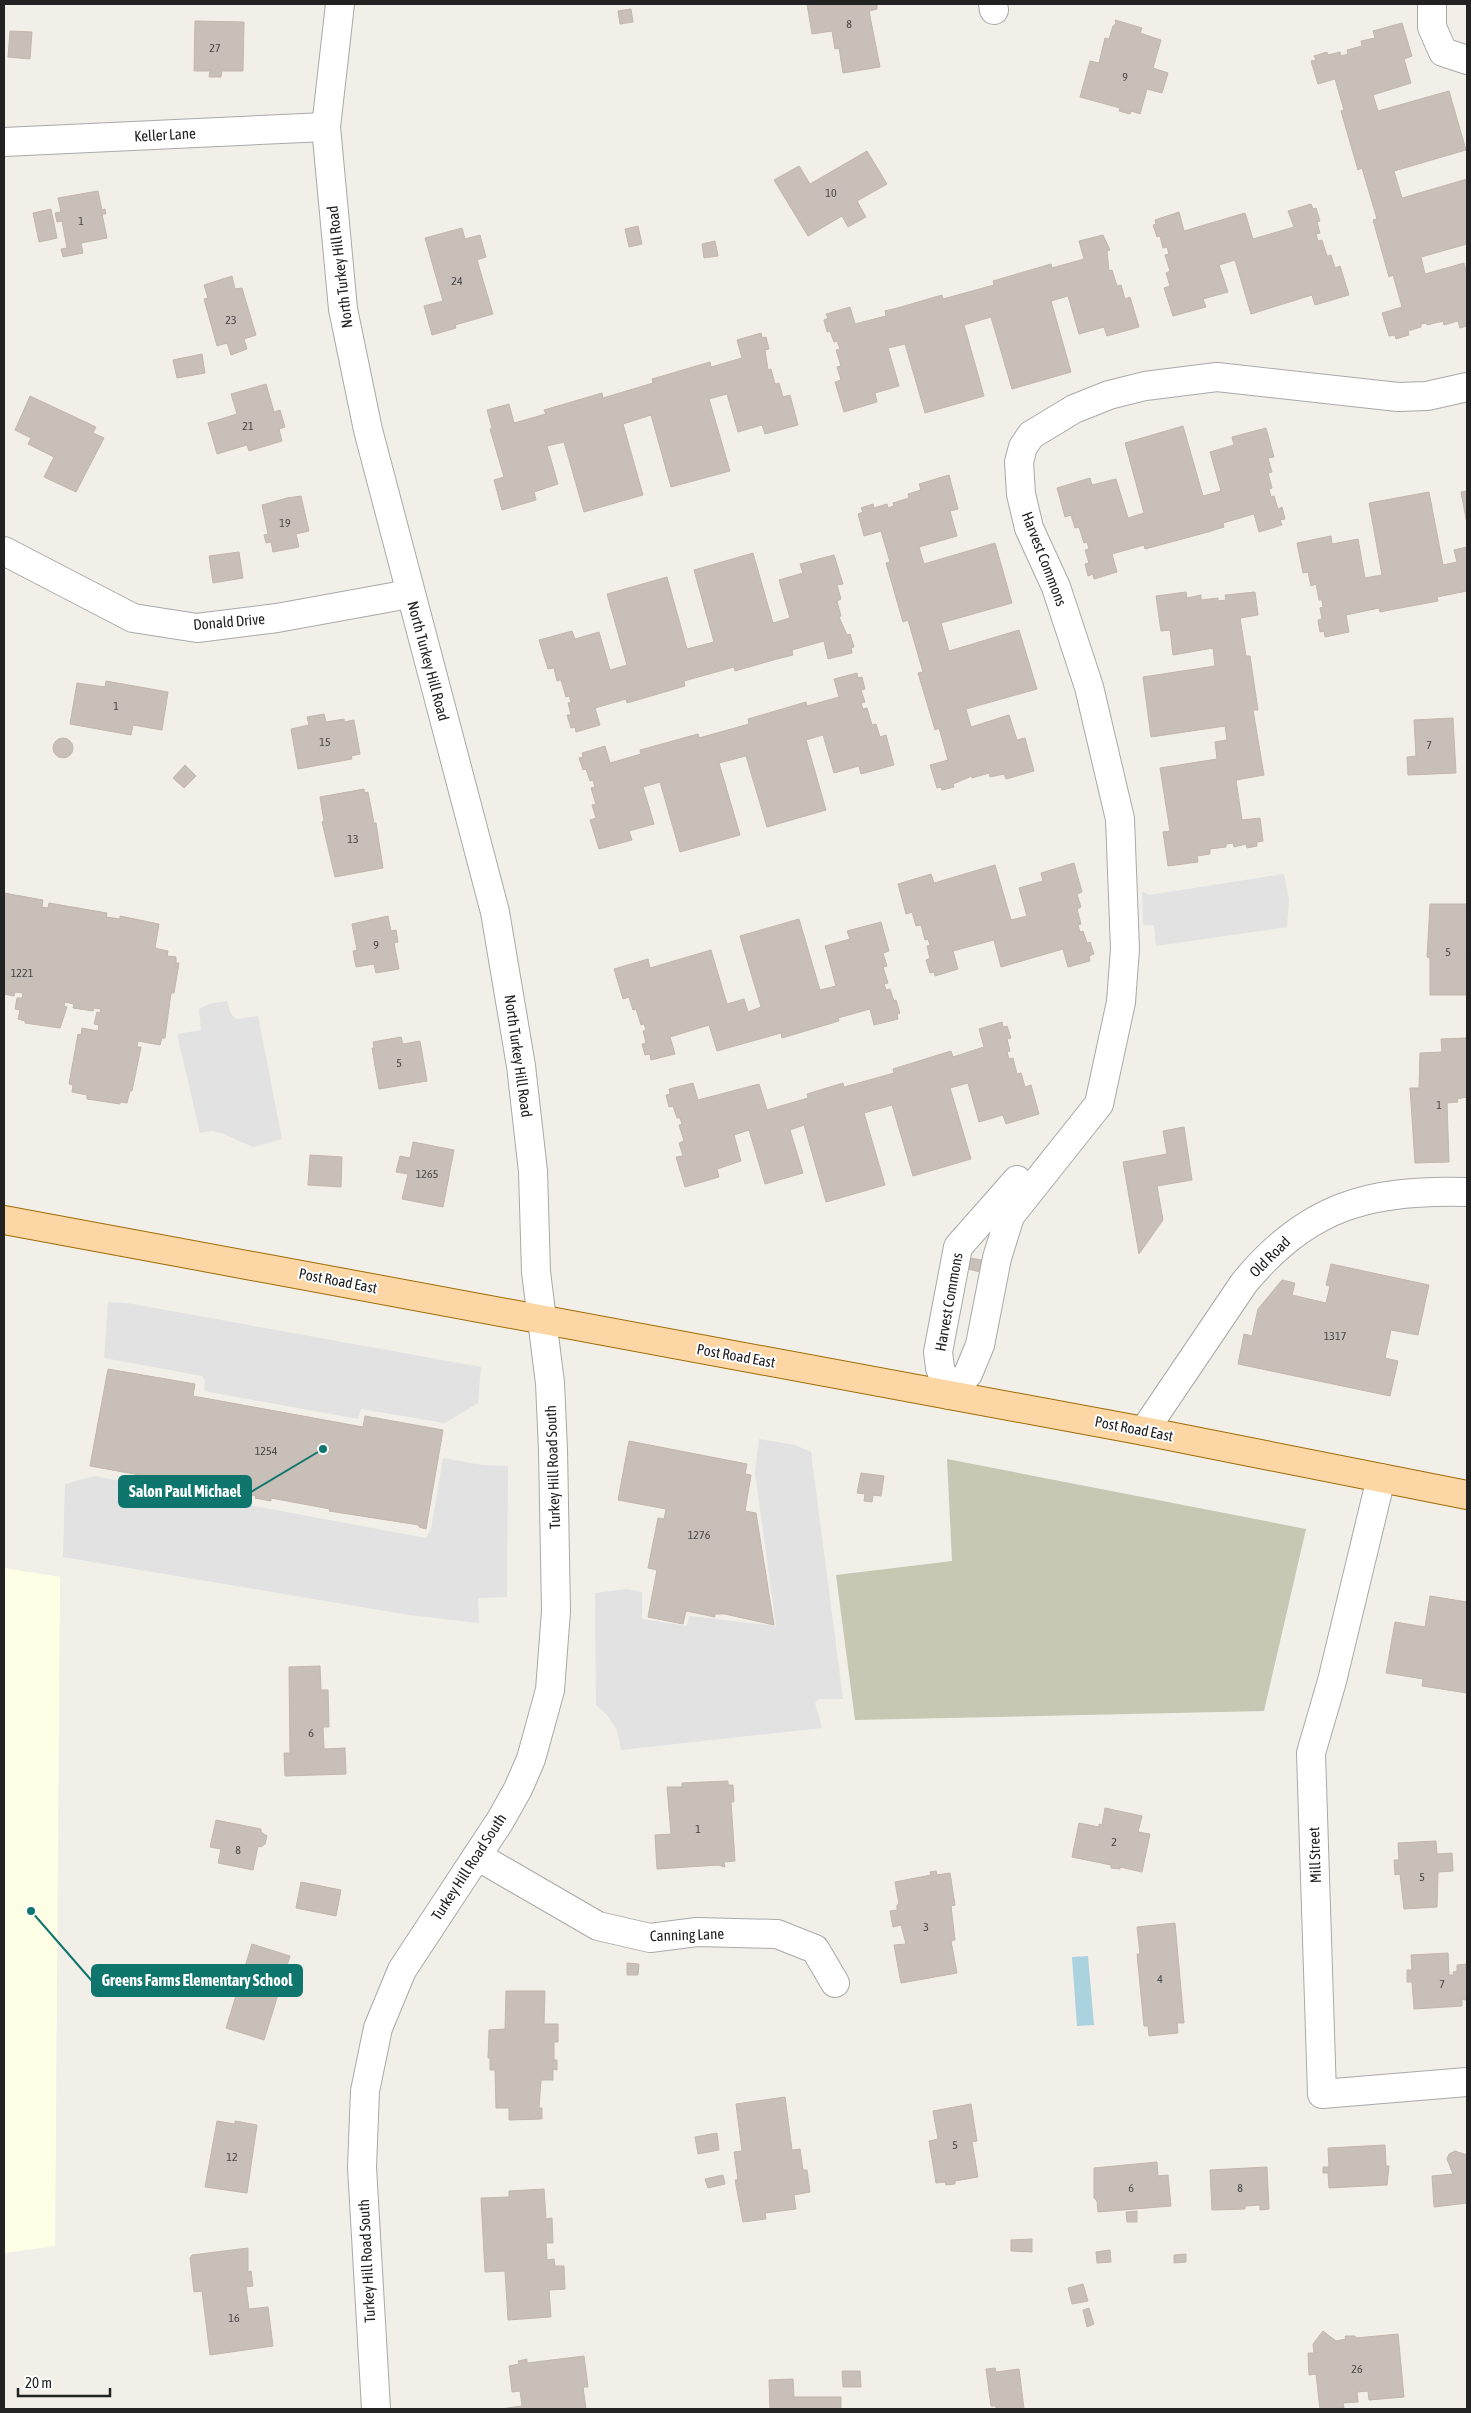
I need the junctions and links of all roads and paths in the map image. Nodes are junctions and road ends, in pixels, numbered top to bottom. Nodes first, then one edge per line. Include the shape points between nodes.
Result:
1 (340, 4) edge
2 (1432, 4) edge
3 (1467, 60) edge
4 (326, 127) junction
5 (4, 142) edge
6 (1467, 387) edge
7 (4, 551) edge
8 (410, 594) junction
9 (1106, 1067) junction
10 (1467, 1192) edge
11 (4, 1220) edge
12 (541, 1319) junction
13 (950, 1395) junction
14 (1144, 1431) junction
15 (1381, 1478) junction
16 (1467, 1495) edge
17 (477, 1856) junction
18 (836, 1983) dead end
19 (1467, 2082) edge
20 (376, 2409) edge

1 - 4 street, North Turkey Hill Road
2 - 3 street via 1432,26 1443,52
4 - 5 street, Keller Lane
4 - 8 street, North Turkey Hill Road via 343,309 368,430
6 - 9 street, Harvest Commons via 1427,396 1398,397 1246,378 1217,377 1145,386 1109,395 1074,409 1031,435 1023,448 1019,462 1021,494 1029,528 1056,587 1090,686 1120,819 1125,949 1121,1002
7 - 8 street, Donald Drive via 134,618 197,628 277,618
8 - 12 street, North Turkey Hill Road via 495,912 521,1066 533,1171
9 - 13 street, Harvest Commons via 1099,1104 1010,1216 997,1258 980,1345 968,1374
9 - 13 street, Harvest Commons via 1074,1117 958,1248 938,1352
10 - 14 street, Old Road via 1381,1197 1336,1209 1295,1232 1244,1283
11 - 12 main road, Post Road East
12 - 13 main road, Post Road East
12 - 17 street, Turkey Hill Road South via 550,1383 554,1450 556,1611 553,1666 546,1710 531,1759 518,1789
13 - 14 main road, Post Road East
14 - 15 main road, Post Road East
15 - 16 main road, Post Road East
15 - 19 street, Mill Street via 1332,1681 1311,1753 1322,2094
17 - 18 street, Canning Lane via 598,1926 650,1938 697,1932 777,1934 815,1948
17 - 20 street, Turkey Hill Road South via 402,1970 378,2028 365,2091 362,2167

